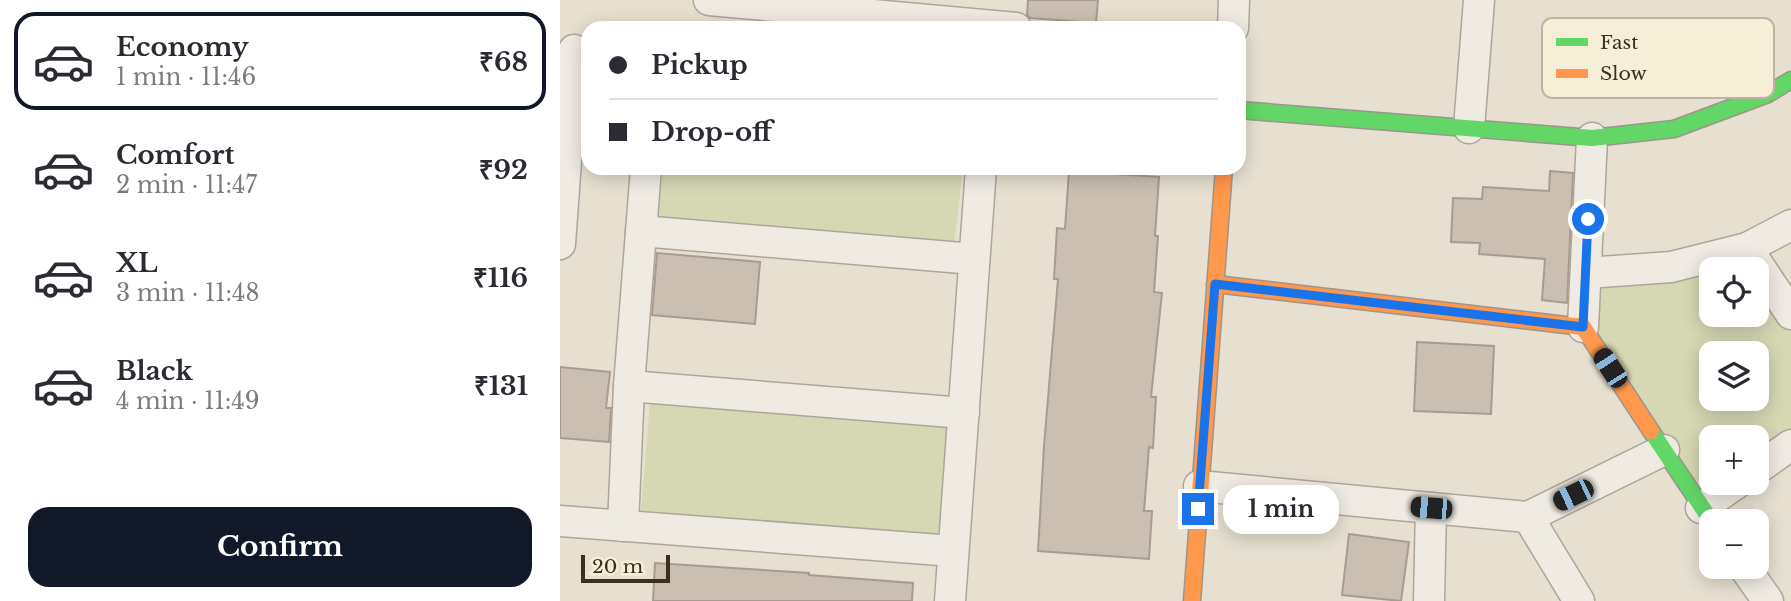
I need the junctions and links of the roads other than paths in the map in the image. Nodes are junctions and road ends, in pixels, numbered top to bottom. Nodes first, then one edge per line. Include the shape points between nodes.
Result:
1 (709, 0) edge
2 (1234, 0) edge
3 (1479, 0) edge
4 (939, 21) edge
5 (1233, 21) edge
6 (574, 50) edge
7 (1791, 80) edge
8 (1774, 90) edge
9 (1757, 98) edge
10 (1246, 111) edge
11 (1469, 128) junction
12 (1592, 138) junction
13 (645, 175) edge
14 (980, 175) edge
15 (1223, 175) edge
16 (1791, 225) edge
17 (641, 231) junction
18 (560, 244) edge
19 (1747, 248) junction
20 (974, 259) junction
21 (1586, 274) junction
22 (1215, 284) junction
23 (1791, 313) edge
24 (1583, 327) junction
25 (629, 386) junction
26 (964, 413) junction
27 (1791, 445) edge
28 (1664, 450) junction
29 (1769, 461) edge
30 (1199, 486) junction
31 (1725, 495) edge
32 (1431, 508) junction
33 (1702, 509) edge
34 (1712, 509) edge
35 (1528, 517) junction
36 (560, 521) edge
37 (624, 526) junction
38 (953, 551) junction
39 (1752, 579) edge
40 (1791, 593) edge
41 (950, 601) edge
42 (1192, 601) edge
43 (1429, 601) edge
44 (1578, 601) edge
45 (1768, 601) edge
46 (1779, 601) edge

1 - 4 street
2 - 5 street
3 - 11 street
6 - 18 street
7 - 8 street
9 - 12 street via 1674,129
10 - 11 street
11 - 12 street
12 - 21 street
13 - 17 street
14 - 20 street
15 - 22 street
16 - 19 street
17 - 20 street
17 - 25 street
19 - 21 street via 1671,267
19 - 23 street
20 - 26 street
21 - 24 street
22 - 24 street
22 - 30 street
24 - 28 street
25 - 26 street
25 - 37 street
26 - 38 street
27 - 29 street
28 - 33 street
28 - 35 street
30 - 32 street
30 - 42 street
31 - 34 street
32 - 35 street
32 - 43 street
35 - 44 street
36 - 37 street
37 - 38 street
38 - 41 street
39 - 45 street
40 - 46 street

